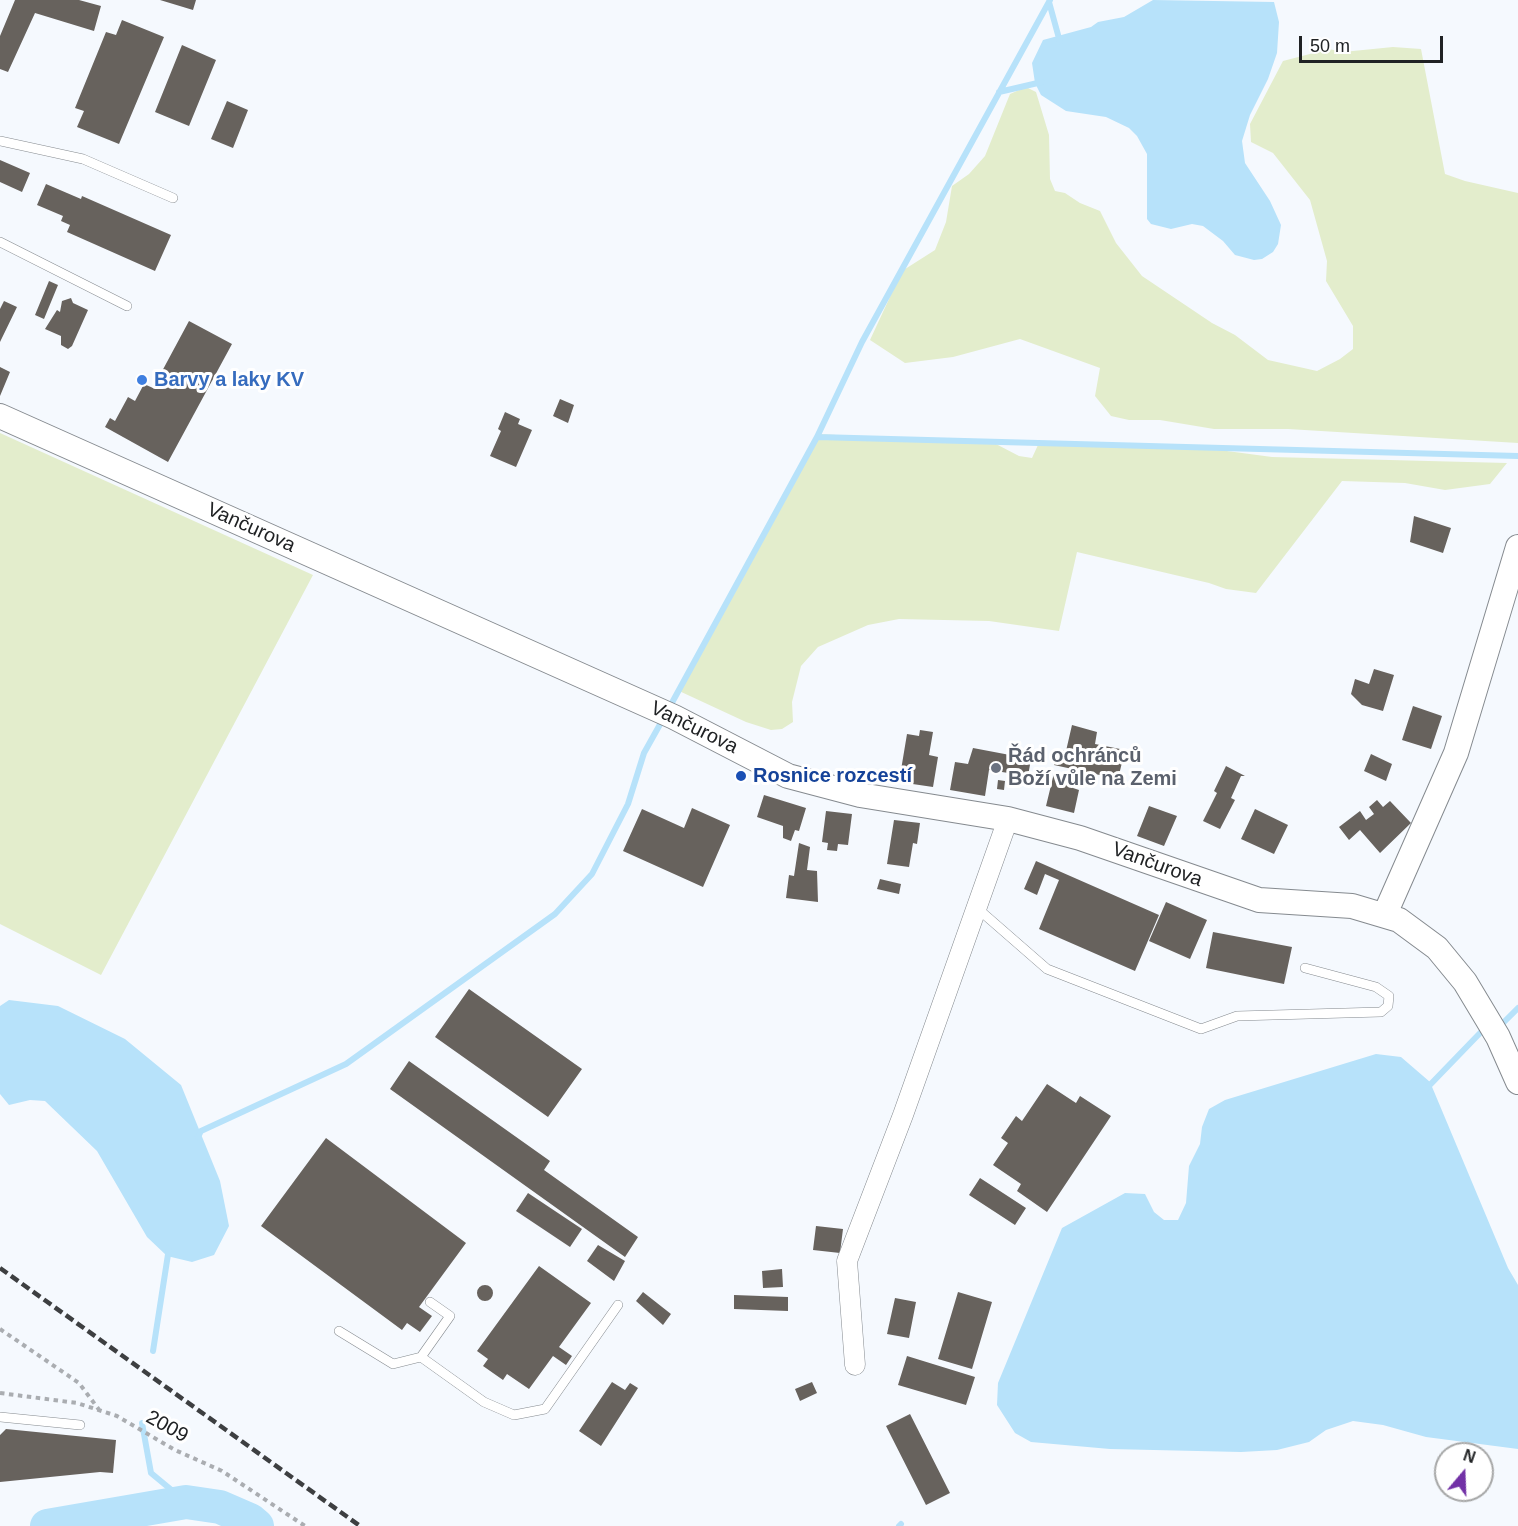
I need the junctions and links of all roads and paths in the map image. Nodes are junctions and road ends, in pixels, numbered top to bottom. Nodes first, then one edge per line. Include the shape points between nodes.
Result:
1 (0, 141) edge
2 (173, 198) dead end
3 (0, 242) edge
4 (127, 306) dead end
5 (0, 416) edge
6 (1518, 548) edge
7 (1008, 819) junction
8 (977, 908) junction
9 (1384, 914) junction
10 (1305, 968) dead end
11 (1518, 1082) edge
12 (430, 1302) dead end
13 (618, 1305) dead end
14 (0, 1329) edge
15 (339, 1331) dead end
16 (421, 1357) junction
17 (855, 1365) dead end
18 (0, 1393) edge
19 (100, 1411) junction
20 (0, 1417) edge
21 (80, 1425) dead end
22 (305, 1526) edge

1 - 2 lane via 83,159
3 - 4 lane
5 - 7 street, Vančurova via 674,717 788,776 832,789
6 - 9 street via 1456,753
7 - 8 street
7 - 9 street, Vančurova via 1080,838 1260,900 1352,906
8 - 10 lane via 1047,969 1201,1029 1237,1016 1381,1012 1388,1006 1389,996 1376,987
8 - 17 street via 847,1261
9 - 11 street, Vančurova via 1414,928 1447,958 1483,1008
12 - 16 lane via 450,1316
13 - 16 lane via 544,1409 532,1413 514,1415 501,1411
14 - 19 path via 79,1383
15 - 16 lane via 393,1365
18 - 19 path, 2009 via 77,1403
19 - 22 path, 2009 via 222,1471
20 - 21 lane

